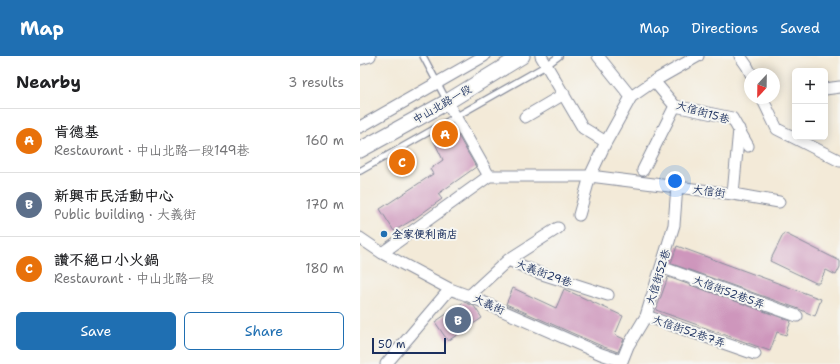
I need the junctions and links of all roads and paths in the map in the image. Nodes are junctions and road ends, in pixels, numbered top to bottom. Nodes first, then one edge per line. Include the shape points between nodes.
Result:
1 (370, 56) edge
2 (423, 56) edge
3 (484, 56) edge
4 (522, 56) edge
5 (559, 56) edge
6 (598, 56) edge
7 (698, 56) edge
8 (740, 56) edge
9 (360, 59) edge
10 (544, 61) edge
11 (748, 68) edge
12 (654, 81) junction
13 (437, 83) junction
14 (840, 87) edge
15 (828, 89) edge
16 (564, 94) junction
17 (631, 97) junction
18 (447, 102) junction
19 (765, 104) edge
20 (675, 106) junction
21 (456, 117) junction
22 (525, 117) dead end
23 (360, 127) edge
24 (739, 130) junction
25 (606, 142) junction
26 (748, 146) dead end
27 (360, 150) edge
28 (840, 161) edge
29 (642, 170) dead end
30 (360, 171) edge
31 (489, 176) junction
32 (590, 176) junction
33 (677, 186) junction
34 (733, 194) junction
35 (780, 202) dead end
36 (579, 215) dead end
37 (558, 228) dead end
38 (360, 238) edge
39 (382, 253) junction
40 (508, 260) junction
41 (661, 267) junction
42 (450, 289) junction
43 (608, 295) dead end
44 (469, 296) junction
45 (646, 316) junction
46 (797, 316) dead end
47 (601, 354) junction
48 (755, 354) dead end
49 (622, 362) joint
50 (386, 364) edge
51 (596, 364) edge

1 - 9 street
2 - 13 lane
3 - 13 street
4 - 18 main road, 中山北路一段
5 - 10 lane
6 - 17 street
7 - 12 street
8 - 11 street
10 - 16 street
10 - 21 lane
12 - 17 street
12 - 20 street, 大信街15巷
13 - 18 lane
13 - 23 street
14 - 15 street
16 - 22 street
16 - 25 street via 583,128
17 - 25 street
18 - 21 street
18 - 27 main road, 中山北路一段
19 - 28 street via 777,129
20 - 24 street, 大信街15巷 via 732,118
20 - 29 street
21 - 30 lane
21 - 31 street
24 - 26 street, 大信街15巷
24 - 34 street
25 - 32 street
31 - 32 street, 大信街
31 - 39 street
32 - 33 street, 大信街
32 - 36 street
33 - 34 street, 大信街
33 - 41 street, 大信街52巷 via 674,225
34 - 35 street, 大信街
37 - 40 street
38 - 39 street, 大義街
39 - 42 street, 大義街
40 - 43 street, 大義街29巷 via 538,273
40 - 44 street, 大義街29巷
41 - 45 street, 大信街52巷
41 - 46 street, 大信街52巷5弄
42 - 44 street, 大義街
42 - 50 street
44 - 47 street, 大義街
45 - 48 street, 大信街52巷7弄
45 - 49 street, 大信街52巷 via 628,346
47 - 49 street, 大義街
47 - 51 street

